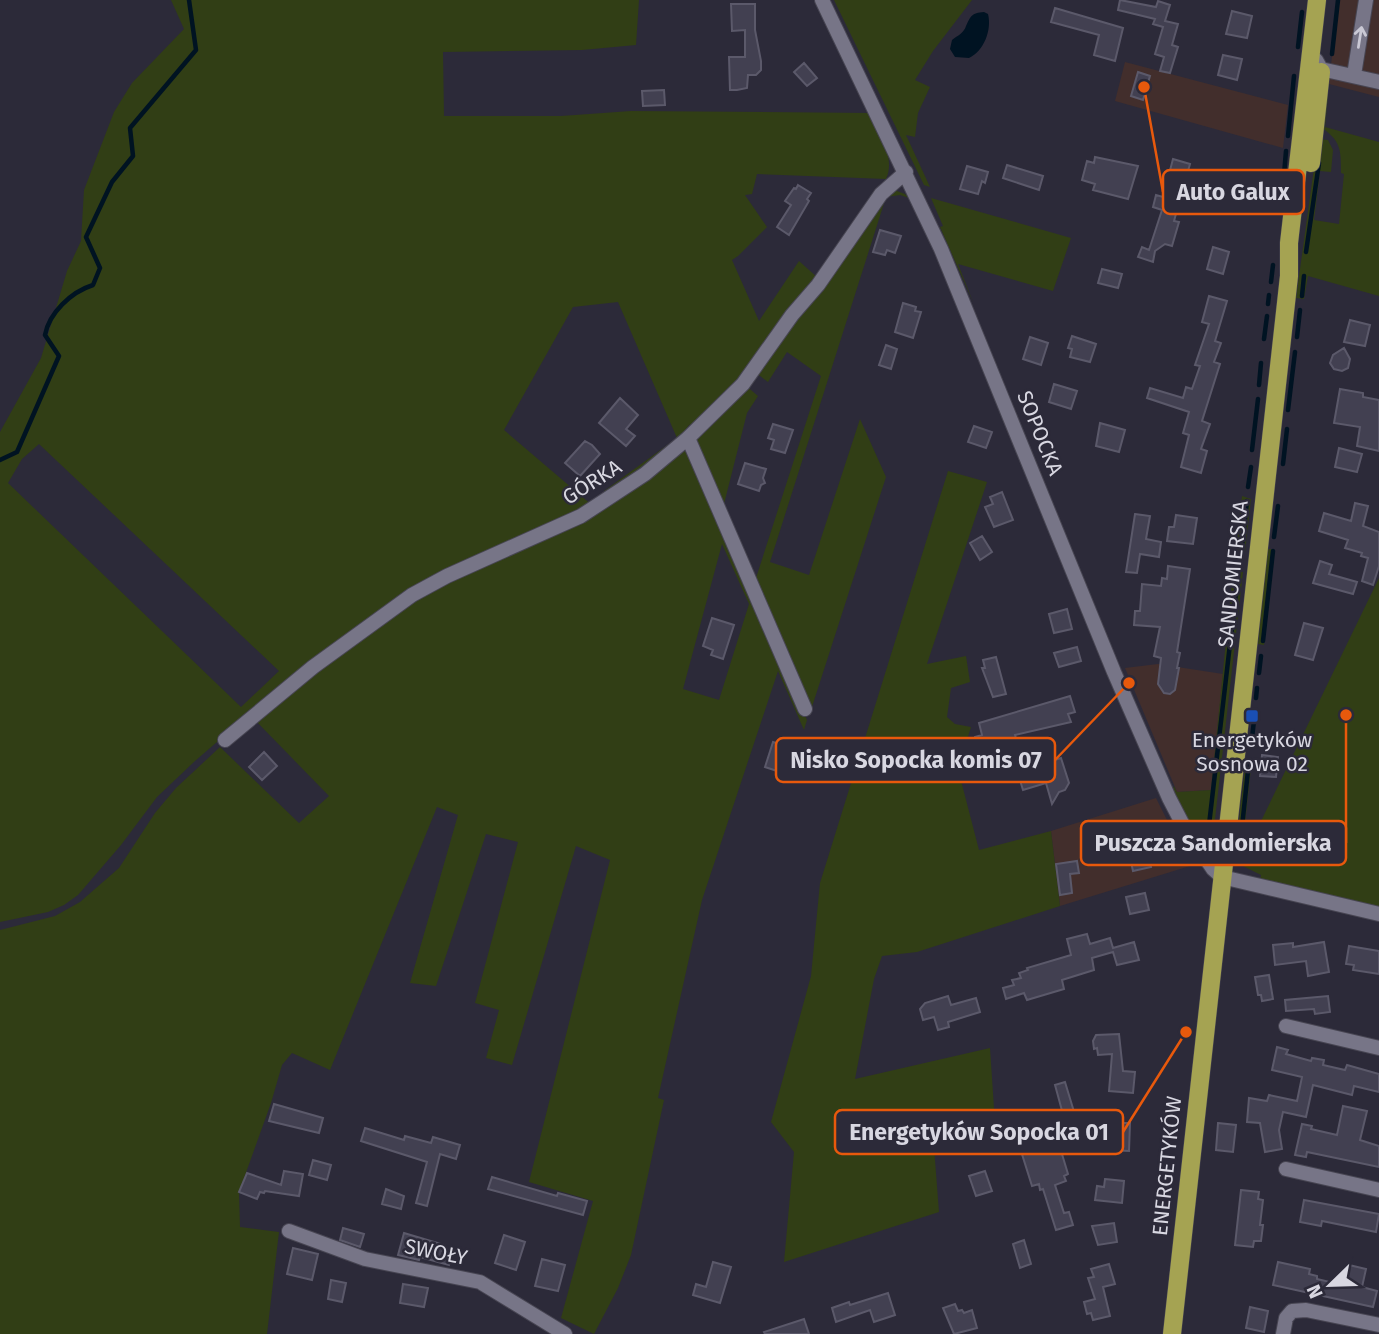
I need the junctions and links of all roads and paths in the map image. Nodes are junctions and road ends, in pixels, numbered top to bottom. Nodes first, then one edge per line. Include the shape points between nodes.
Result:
1 (822, 0) edge
2 (1317, 0) edge
3 (1329, 0) edge
4 (1366, 0) edge
5 (1312, 45) junction
6 (1321, 69) junction
7 (1354, 75) junction
8 (1379, 82) edge
9 (906, 172) junction
10 (1289, 276) junction
11 (688, 438) junction
12 (805, 709) dead end
13 (225, 740) dead end
14 (1222, 877) junction
15 (1379, 914) edge
16 (1286, 1026) dead end
17 (1379, 1048) edge
18 (1286, 1169) dead end
19 (1379, 1190) edge
20 (289, 1231) dead end
21 (1379, 1325) edge
22 (565, 1334) edge
23 (1171, 1334) edge
24 (1283, 1334) edge

1 - 9 street, SOPOCKA
2 - 5 main road, SANDOMIERSKA
3 - 6 main road, SANDOMIERSKA
7 -> 4 street
5 - 6 street
5 - 10 main road, SANDOMIERSKA
6 - 7 street
6 - 10 main road, SANDOMIERSKA via 1308,185
7 - 8 street
9 - 11 street, GÓRKA via 881,194 743,384
9 - 14 street, SOPOCKA via 974,326 1146,748 1182,823
10 - 14 main road, SANDOMIERSKA
11 - 12 street
11 - 13 street, GÓRKA via 645,474 581,516 412,595 313,667
14 - 15 street
14 - 23 main road, ENERGETYKÓW
16 - 17 street
18 - 19 street
20 - 22 street, SWOŁY via 365,1259 480,1282
21 - 24 street via 1292,1311

